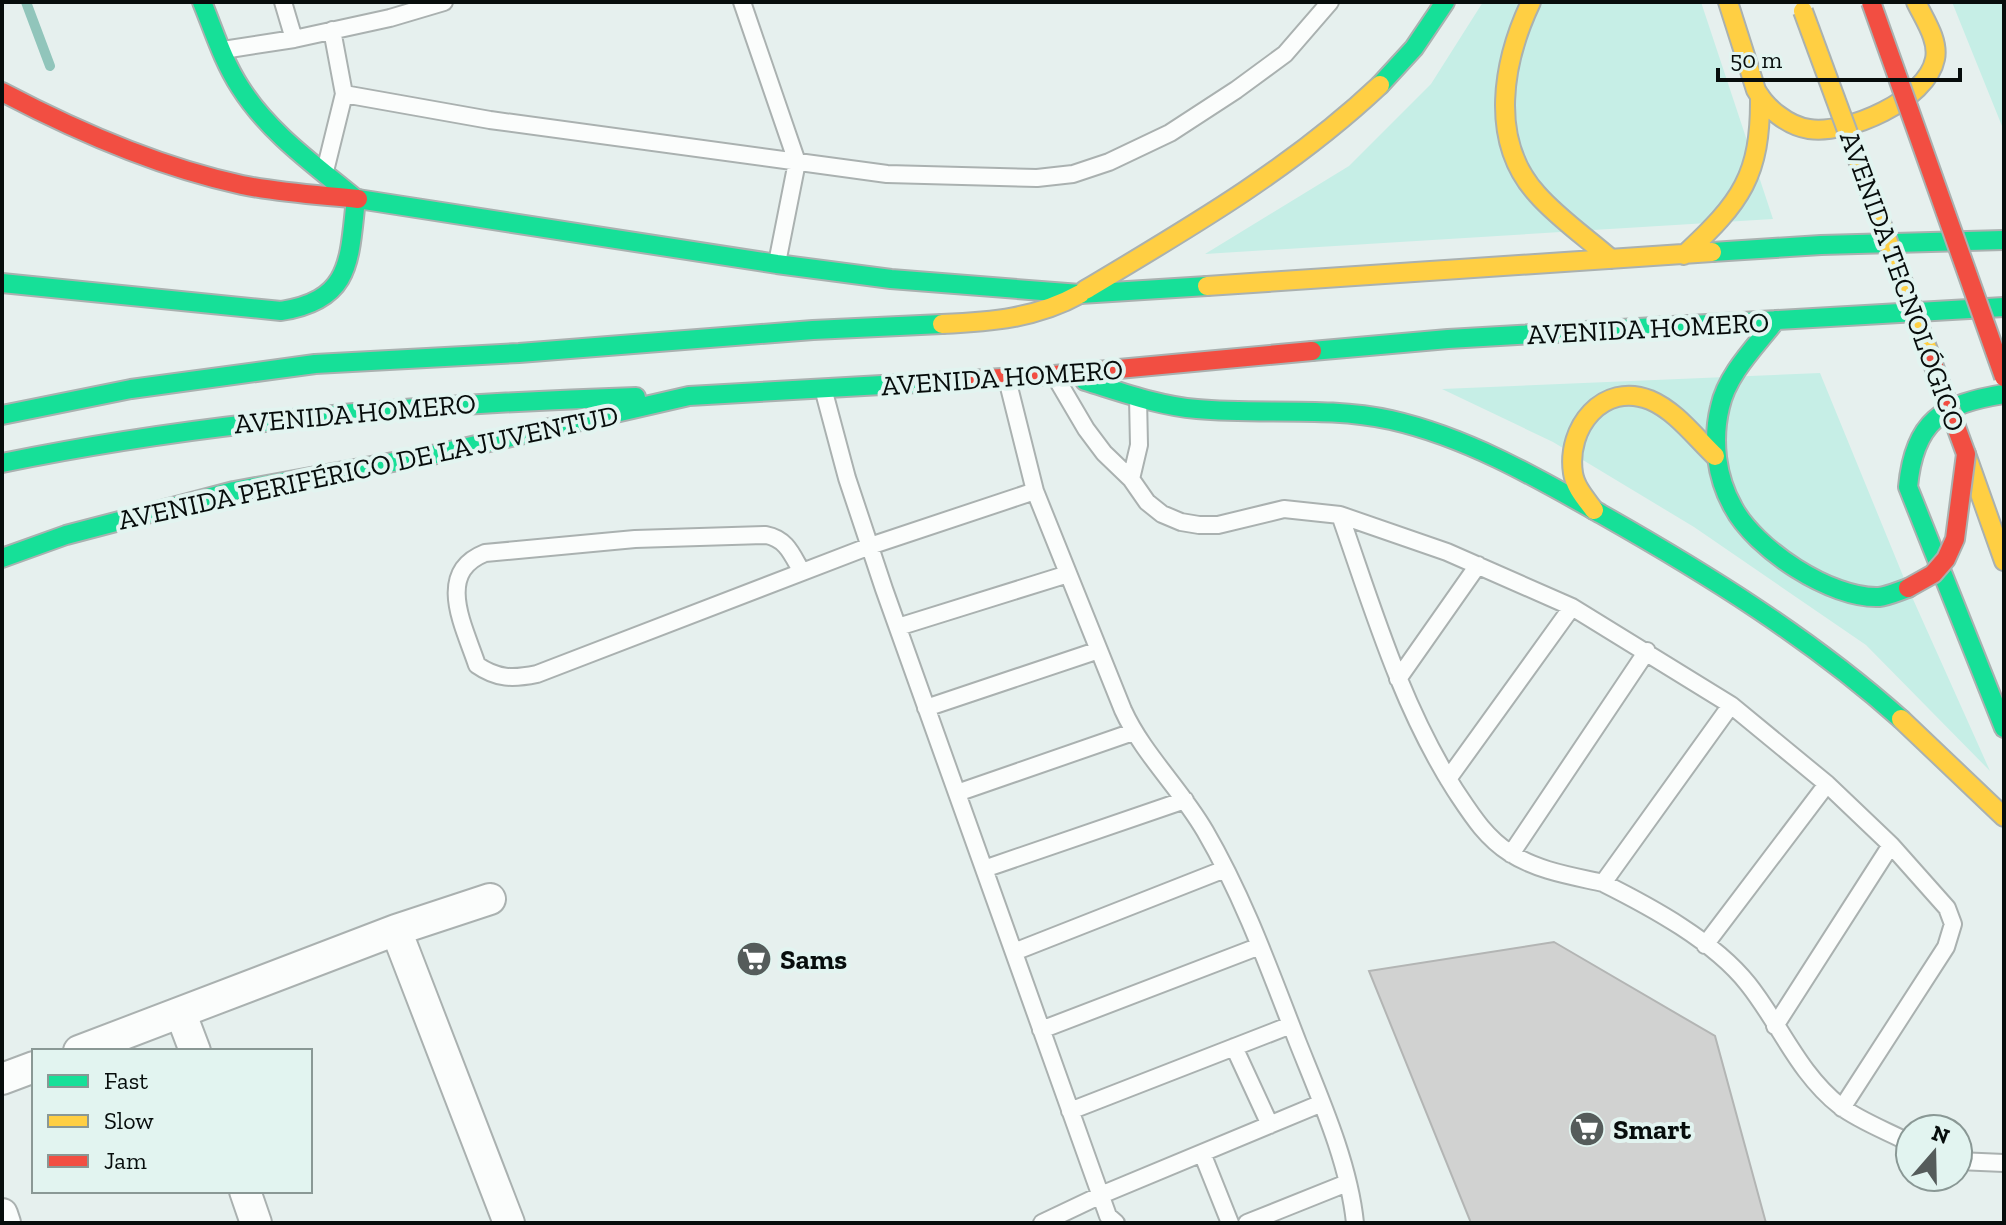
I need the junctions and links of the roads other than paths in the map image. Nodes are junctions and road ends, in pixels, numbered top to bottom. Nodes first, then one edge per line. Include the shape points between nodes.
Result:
1 (202, 2) edge
2 (283, 2) edge
3 (444, 2) edge
4 (742, 2) edge
5 (1330, 2) edge
6 (1445, 2) edge
7 (1531, 2) edge
8 (1728, 2) edge
9 (1871, 2) edge
10 (1916, 2) edge
11 (1799, 5) edge
12 (332, 30) junction
13 (294, 39) junction
14 (222, 51) junction
15 (2, 92) edge
16 (344, 94) junction
17 (1760, 96) junction
18 (797, 162) junction
19 (325, 172) junction
20 (356, 199) junction
21 (2004, 240) edge
22 (1684, 255) junction
23 (1611, 259) junction
24 (777, 264) junction
25 (2, 283) edge
26 (1080, 294) junction
27 (2004, 307) edge
28 (1776, 320) junction
29 (1059, 375) junction
30 (2004, 377) edge
31 (1006, 378) junction
32 (824, 390) junction
33 (2004, 394) edge
34 (689, 396) junction
35 (1138, 397) junction
36 (2, 415) edge
37 (1966, 454) junction
38 (1715, 456) junction
39 (2, 463) edge
40 (1131, 479) junction
41 (1035, 491) junction
42 (1594, 510) junction
43 (1340, 515) junction
44 (870, 546) junction
45 (2, 558) edge
46 (2004, 561) edge
47 (1478, 565) junction
48 (802, 572) junction
49 (1068, 574) junction
50 (1572, 607) junction
51 (898, 627) junction
52 (1099, 650) junction
53 (1647, 651) junction
54 (1398, 679) junction
55 (1731, 705) junction
56 (926, 708) junction
57 (2004, 728) edge
58 (1133, 732) junction
59 (1448, 779) junction
60 (1827, 784) junction
61 (957, 793) junction
62 (1185, 800) junction
63 (2004, 817) edge
64 (1891, 845) junction
65 (1511, 854) junction
66 (984, 869) junction
67 (1225, 869) junction
68 (1603, 883) junction
69 (490, 899) dead end
70 (396, 930) junction
71 (1705, 945) junction
72 (1260, 946) junction
73 (1014, 952) junction
74 (181, 1014) junction
75 (1291, 1025) junction
76 (1775, 1026) junction
77 (1041, 1030) junction
78 (1234, 1047) junction
79 (85, 1049) edge
80 (194, 1049) edge
81 (32, 1068) edge
82 (2, 1079) edge
83 (1322, 1103) junction
84 (1842, 1108) junction
85 (1070, 1111) junction
86 (1270, 1125) junction
87 (1894, 1135) edge
88 (1202, 1153) junction
89 (1974, 1162) edge
90 (2004, 1163) edge
91 (1347, 1183) junction
92 (246, 1193) edge
93 (1101, 1195) junction
94 (2, 1214) edge
95 (5, 1223) edge
96 (256, 1223) edge
97 (509, 1223) edge
98 (1042, 1223) edge
99 (1116, 1223) edge
100 (1230, 1223) edge
101 (1247, 1223) edge
102 (1355, 1223) edge

1 - 14 main road
2 - 13 lane
3 - 12 lane
4 - 18 lane
5 - 18 lane via 1285,54 1214,105 1170,133 1073,174 999,179 903,176
6 - 26 main road via 1385,79 1316,142
7 - 23 main road via 1505,68 1508,135 1534,190
8 - 17 main road
9 - 30 main road, bridge
10 - 17 main road via 1936,59 1920,89 1888,109 1841,127 1812,129 1788,122
11 - 37 main road, AVENIDA TECNOLÓGICO, bridge
12 - 13 lane
12 - 16 lane
13 - 14 lane
14 - 19 main road via 258,112
15 - 20 main road, AVENIDA HOMERO via 60,123 176,167 244,185
16 - 18 lane via 490,120
16 - 19 lane
17 - 22 main road via 1762,131 1740,198
18 - 24 lane
19 - 20 main road
20 - 24 main road, AVENIDA HOMERO
20 - 25 main road via 340,281 316,305 299,310
21 - 22 main road, AVENIDA HOMERO
22 - 23 main road, AVENIDA HOMERO
23 - 26 main road, AVENIDA HOMERO
24 - 26 main road, AVENIDA HOMERO
26 - 36 main road, AVENIDA HOMERO via 1057,307 1011,318 315,364 131,389
27 - 28 main road, AVENIDA HOMERO
28 - 29 main road, AVENIDA HOMERO via 1448,339
28 - 38 main road via 1735,373 1720,405
29 - 31 main road, AVENIDA HOMERO
29 - 35 main road
29 - 40 lane via 1095,441
31 - 32 main road, AVENIDA HOMERO
31 - 41 lane
32 - 34 main road, AVENIDA HOMERO
32 - 44 lane
33 - 57 main road via 1948,408 1921,431 1908,460 1908,487
34 - 39 main road, AVENIDA HOMERO via 471,402 238,423 80,445
34 - 45 main road, AVENIDA PERIFÉRICO DE LA JUVENTUD via 437,454 234,491 66,535
35 - 40 lane via 1139,445
35 - 42 main road via 1195,408 1312,411 1389,420 1482,452
37 - 38 main road, bridge via 1955,539 1946,559 1933,574 1880,597 1847,593 1806,576 1764,544 1733,508
37 - 46 main road, AVENIDA TECNOLÓGICO
38 - 42 main road via 1650,400 1613,398 1593,407 1577,429 1571,452 1573,476
40 - 43 lane via 1154,508 1181,522 1218,525 1284,509
41 - 44 lane
41 - 49 lane
42 - 63 main road via 1748,602 1843,669
43 - 47 lane
43 - 54 lane
44 - 48 lane
44 - 51 lane
47 - 50 lane
47 - 54 lane
48 - 48 lane via 515,679 477,665 455,596 463,568 485,553 635,539 766,535 786,545
49 - 51 lane
49 - 52 lane
50 - 53 lane
50 - 59 lane
51 - 56 lane
52 - 56 lane
52 - 58 lane
53 - 55 lane
53 - 65 lane
54 - 59 lane via 1420,732
55 - 60 lane
55 - 68 lane
56 - 61 lane
58 - 61 lane
58 - 62 lane
59 - 65 lane via 1480,827
60 - 64 lane
60 - 71 lane
61 - 66 lane
62 - 66 lane
62 - 67 lane
64 - 76 lane
64 - 84 lane via 1947,908 1953,924 1946,947
65 - 68 lane
66 - 73 lane
67 - 72 lane
67 - 73 lane
68 - 71 lane via 1656,910
69 - 70 street
70 - 74 street
70 - 97 street
71 - 76 lane via 1747,983
72 - 75 lane
72 - 77 lane
73 - 77 lane
74 - 79 street
74 - 80 street
75 - 78 lane
75 - 83 lane
76 - 84 lane via 1802,1068
77 - 85 lane
78 - 85 lane
78 - 86 lane
81 - 82 street
83 - 86 lane
83 - 91 lane
84 - 87 lane
85 - 93 lane
86 - 88 lane
88 - 93 lane
88 - 100 lane
89 - 90 lane
91 - 101 lane
91 - 102 lane
92 - 96 street
93 - 98 lane
93 - 99 lane
94 - 95 street

